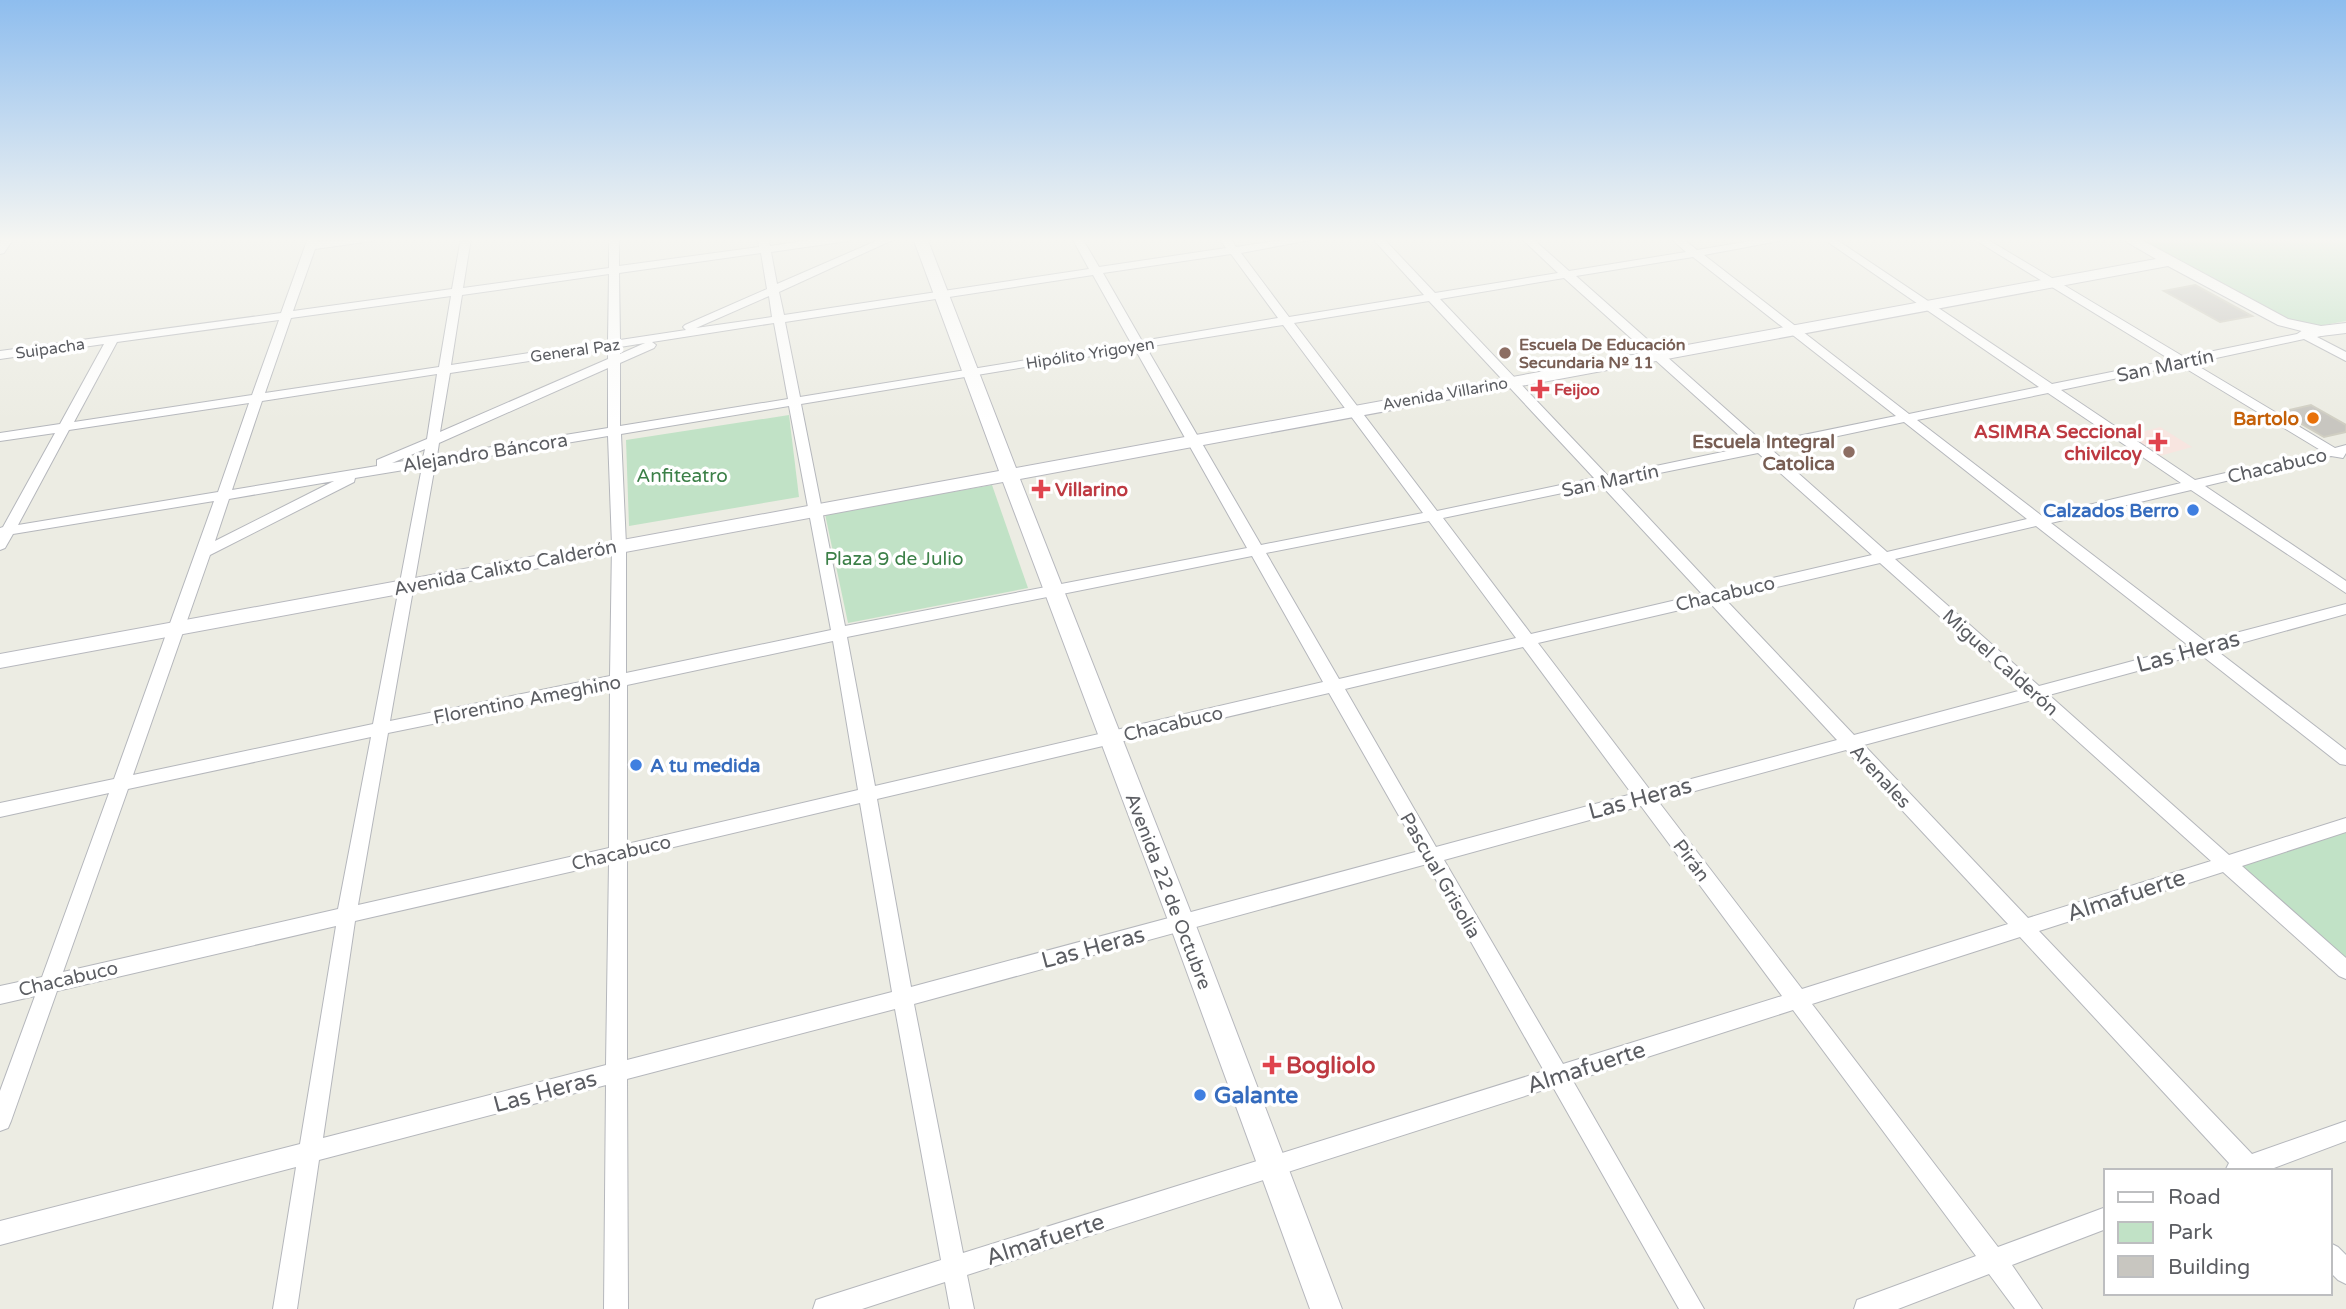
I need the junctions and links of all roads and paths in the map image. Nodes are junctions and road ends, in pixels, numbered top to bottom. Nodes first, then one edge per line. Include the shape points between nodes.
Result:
1 (291, 299) edge
2 (406, 299) edge
3 (455, 299) edge
4 (614, 299) edge
5 (753, 299) edge
6 (775, 299) edge
7 (909, 299) edge
8 (943, 299) edge
9 (1111, 299) edge
10 (1270, 299) edge
11 (1419, 299) edge
12 (1434, 299) edge
13 (1595, 299) edge
14 (1754, 299) edge
15 (1916, 299) edge
16 (1943, 299) edge
17 (2078, 299) edge
18 (2240, 299) edge
19 (1922, 303) junction
20 (285, 316) junction
21 (778, 320) junction
22 (1286, 320) junction
23 (2283, 322) junction
24 (1789, 326) junction
25 (2346, 328) edge
26 (2328, 331) junction
27 (2307, 336) junction
28 (669, 337) junction
29 (112, 340) junction
30 (614, 345) junction
31 (1138, 345) junction
32 (1653, 351) junction
33 (0, 355) edge
34 (2346, 357) edge
35 (614, 360) junction
36 (2183, 361) junction
37 (444, 369) junction
38 (971, 373) junction
39 (1507, 378) junction
40 (2049, 389) junction
41 (256, 397) junction
42 (794, 402) junction
43 (1352, 406) junction
44 (1908, 418) junction
45 (65, 426) junction
46 (614, 432) junction
47 (1190, 436) junction
48 (0, 437) edge
49 (431, 441) junction
50 (1762, 448) junction
51 (2342, 453) edge
52 (429, 463) junction
53 (365, 470) junction
54 (1008, 470) junction
55 (1604, 481) junction
56 (2191, 485) junction
57 (222, 494) junction
58 (813, 506) junction
59 (1432, 516) junction
60 (2038, 520) junction
61 (4, 532) edge
62 (618, 541) junction
63 (0, 545) edge
64 (1257, 551) junction
65 (202, 553) junction
66 (1882, 556) junction
67 (407, 580) junction
68 (2346, 588) edge
69 (1055, 592) junction
70 (1713, 597) junction
71 (2346, 609) edge
72 (179, 622) junction
73 (839, 633) junction
74 (1526, 640) junction
75 (2201, 648) junction
76 (0, 649) edge
77 (0, 660) edge
78 (618, 681) junction
79 (1333, 686) junction
80 (2035, 692) junction
81 (379, 729) junction
82 (1109, 739) junction
83 (1849, 743) junction
84 (2346, 759) edge
85 (119, 786) junction
86 (867, 794) junction
87 (1644, 797) junction
88 (0, 810) edge
89 (2346, 825) edge
90 (618, 853) junction
91 (1430, 855) junction
92 (2226, 863) junction
93 (346, 914) junction
94 (1182, 923) junction
95 (2023, 928) junction
96 (2346, 970) edge
97 (48, 983) junction
98 (0, 995) edge
99 (903, 998) junction
100 (1796, 1000) junction
101 (615, 1072) junction
102 (1556, 1076) junction
103 (0, 1121) edge
104 (2346, 1130) edge
105 (312, 1152) junction
106 (1274, 1166) junction
107 (2245, 1169) edge
108 (2104, 1219) edge
109 (0, 1234) edge
110 (2332, 1257) edge
111 (1993, 1259) junction
112 (954, 1268) junction
113 (2346, 1272) edge
114 (285, 1309) edge
115 (616, 1309) edge
116 (825, 1309) edge
117 (962, 1309) edge
118 (1326, 1309) edge
119 (1692, 1309) edge
120 (1867, 1309) edge
121 (2030, 1309) edge

1 - 20 street
2 - 20 street, Suipacha
3 - 37 street
4 - 30 street
5 - 28 street
6 - 21 street
7 - 21 street, General Paz
8 - 38 main road, Avenida 22 de Octubre
9 - 31 street, Pascual Grisolia
10 - 22 street, Pirán
11 - 22 street, Hipólito Yrigoyen
12 - 39 street, Arenales
13 - 32 street, Miguel Calderón
14 - 24 street
15 - 19 street
16 - 19 main road, Avenida Villarino
17 - 36 street
18 - 23 main road, San Martín
19 - 24 main road, Avenida Villarino
19 - 40 street
20 - 29 street, Suipacha
20 - 41 street
21 - 28 street, General Paz
21 - 42 street
22 - 31 street, Hipólito Yrigoyen
22 - 43 street, Pirán
23 - 26 main road, San Martín
23 - 27 street
24 - 32 main road, Avenida Villarino
24 - 44 street
25 - 26 main road, San Martín
26 - 27 street, San Martín
27 - 34 street
27 - 36 street, San Martín
28 - 30 street, General Paz
28 - 35 street
29 - 33 street, Suipacha
29 - 45 street
30 - 35 street
30 - 37 street, General Paz
31 - 38 street, Hipólito Yrigoyen
31 - 47 street, Pascual Grisolia
32 - 39 main road, Avenida Villarino
32 - 50 street, Miguel Calderón
35 - 46 street
35 - 49 street
36 - 40 street, San Martín
36 - 51 street
37 - 41 street, General Paz
37 - 49 street
38 - 42 street, Alejandro Báncora
38 - 54 main road, Avenida 22 de Octubre
39 - 43 main road, Avenida Villarino
39 - 55 street, Arenales
40 - 44 street, San Martín
40 - 56 street
41 - 45 street, General Paz
41 - 57 street
42 - 46 street, Alejandro Báncora
42 - 58 street
43 - 47 main road, Avenida Villarino
43 - 59 street, Pirán
44 - 50 street, San Martín
44 - 60 street
45 - 48 street, General Paz
45 - 61 street
46 - 52 street, Alejandro Báncora
46 - 62 street
47 - 54 main road, Avenida Villarino
47 - 64 street, Pascual Grisolia
49 - 52 street
49 - 53 street
50 - 55 street, San Martín
50 - 66 street, Miguel Calderón
51 - 56 street, Chacabuco
52 - 53 street, Alejandro Báncora
52 - 67 street
53 - 57 street, Alejandro Báncora
53 - 65 street
54 - 58 main road, Avenida Calixto Calderón
54 - 69 main road, Avenida 22 de Octubre
55 - 59 street, San Martín
55 - 70 street, Arenales
56 - 60 street, Chacabuco
56 - 68 street
57 - 61 street, Alejandro Báncora
57 - 65 street
58 - 62 main road, Avenida Calixto Calderón
58 - 73 street
59 - 64 street, San Martín
59 - 74 street, Pirán
60 - 66 street, Chacabuco
60 - 75 street
61 - 63 street
62 - 67 main road, Avenida Calixto Calderón
62 - 78 street
64 - 69 street, San Martín
64 - 79 street, Pascual Grisolia
65 - 72 street
66 - 70 street, Chacabuco
66 - 80 street, Miguel Calderón
67 - 72 main road, Avenida Calixto Calderón
67 - 81 street
69 - 73 street, Florentino Ameghino
69 - 82 main road, Avenida 22 de Octubre
70 - 74 street, Chacabuco
70 - 83 street, Arenales
71 - 75 street, Las Heras
72 - 76 main road, Avenida Calixto Calderón
72 - 77 main road, Avenida Calixto Calderón
72 - 85 street
73 - 78 street, Florentino Ameghino
73 - 86 street
74 - 79 street, Chacabuco
74 - 87 street, Pirán
75 - 80 street, Las Heras
75 - 84 street
78 - 81 street, Florentino Ameghino
78 - 90 street
79 - 82 street, Chacabuco
79 - 91 street, Pascual Grisolia
80 - 83 street, Las Heras
80 - 92 street, Miguel Calderón
81 - 85 street, Florentino Ameghino
81 - 93 street
82 - 86 street, Chacabuco
82 - 94 main road, Avenida 22 de Octubre
83 - 87 street, Las Heras
83 - 95 street, Arenales
85 - 88 street, Florentino Ameghino
85 - 97 street
86 - 90 street, Chacabuco
86 - 99 street
87 - 91 street, Las Heras
87 - 100 street, Pirán
89 - 92 street, Almafuerte
90 - 93 street, Chacabuco
90 - 101 street
91 - 94 street, Las Heras
91 - 102 street, Pascual Grisolia
92 - 95 street, Almafuerte
92 - 96 street, Miguel Calderón
93 - 97 street, Chacabuco
93 - 105 street
94 - 99 street, Las Heras
94 - 106 main road, Avenida 22 de Octubre
95 - 100 street, Almafuerte
95 - 107 street, Arenales
97 - 98 street, Chacabuco
97 - 103 street
99 - 101 street, Las Heras
99 - 112 street
100 - 102 street, Almafuerte
100 - 111 street, Pirán
101 - 105 street, Las Heras
101 - 115 street
102 - 106 street, Almafuerte
102 - 119 street, Pascual Grisolia
104 - 107 street
105 - 109 street, Las Heras
105 - 114 street
106 - 112 street, Almafuerte
106 - 118 main road, Avenida 22 de Octubre
108 - 111 street
110 - 113 street
111 - 120 street
111 - 121 street, Pirán
112 - 116 street, Almafuerte
112 - 117 street

